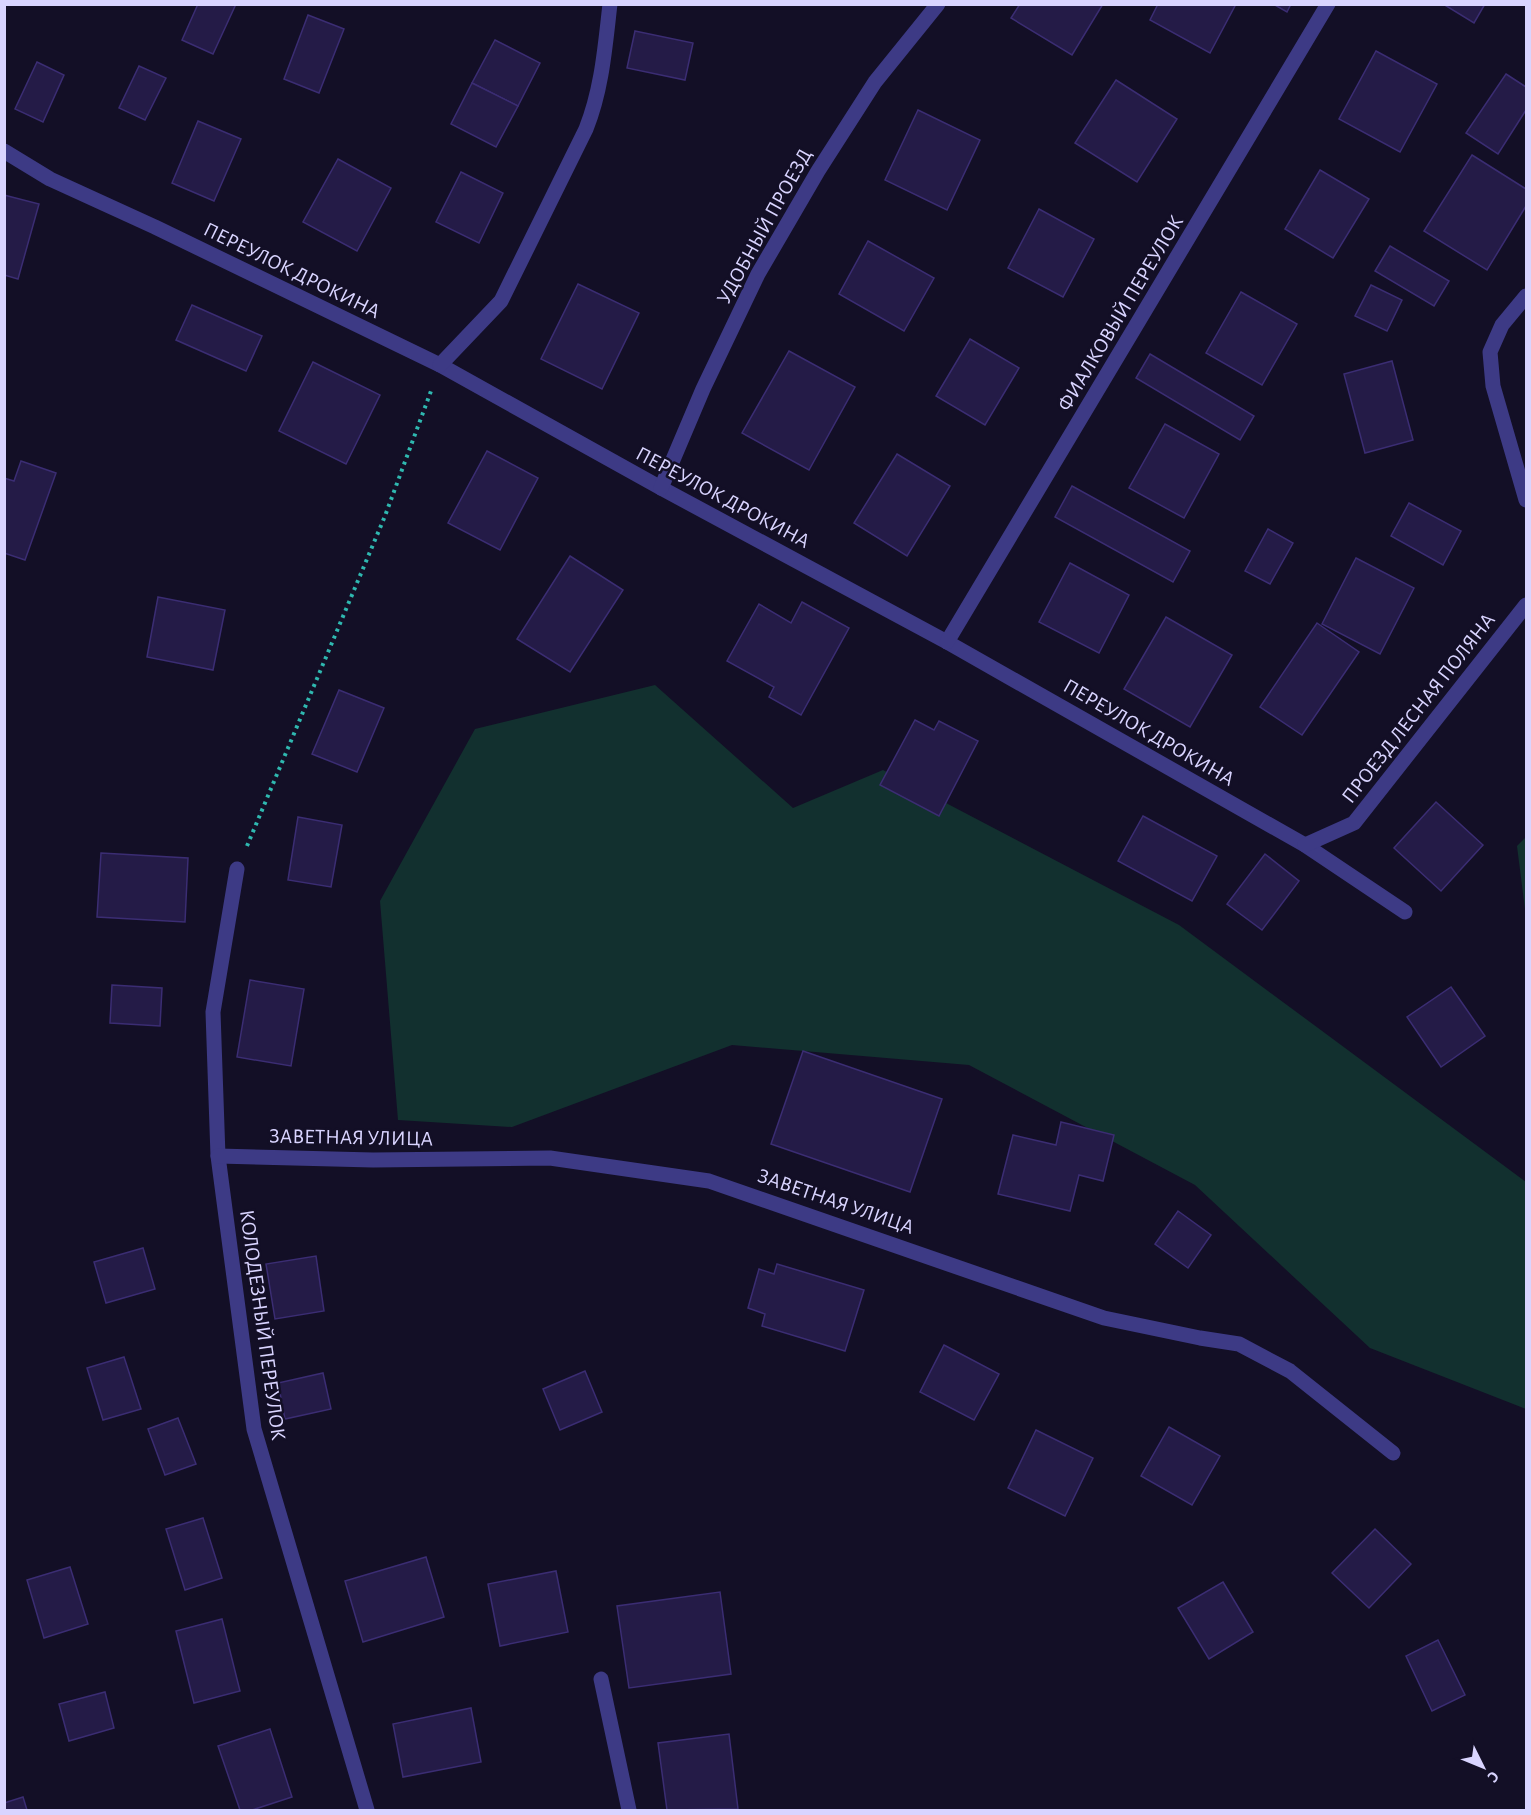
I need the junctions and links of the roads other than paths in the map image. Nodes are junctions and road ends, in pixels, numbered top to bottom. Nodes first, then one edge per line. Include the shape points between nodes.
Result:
1 (610, 4) edge
2 (938, 4) edge
3 (1328, 4) edge
4 (4, 151) edge
5 (1527, 296) edge
6 (440, 365) junction
7 (661, 488) junction
8 (1527, 500) edge
9 (1527, 605) edge
10 (947, 642) junction
11 (1305, 845) junction
12 (237, 869) road end
13 (1405, 912) dead end
14 (218, 1156) junction
15 (1394, 1453) dead end
16 (601, 1679) dead end
17 (367, 1810) edge
18 (629, 1810) edge

1 - 6 street via 596,103 586,129 501,301
2 - 7 street, УДОБНЫЙ ПРОЕЗД via 875,82 770,253 703,389
3 - 10 street, ФИАЛКОВЫЙ ПЕРЕУЛОК
4 - 6 street, ПЕРЕУЛОК ДРОКИНА via 50,179
5 - 8 street via 1502,325 1490,351 1494,387
6 - 7 street, ПЕРЕУЛОК ДРОКИНА
7 - 10 street, ПЕРЕУЛОК ДРОКИНА
9 - 11 street, ПРОЕЗД ЛЕСНАЯ ПОЛЯНА via 1354,823
10 - 11 street, ПЕРЕУЛОК ДРОКИНА
11 - 13 street, ПЕРЕУЛОК ДРОКИНА
12 - 14 street, КОЛОДЕЗНЫЙ ПЕРЕУЛОК via 213,1012
14 - 15 street, ЗАВЕТНАЯ УЛИЦА via 373,1160 550,1158 709,1181 1104,1318 1239,1344 1290,1371
14 - 17 street, КОЛОДЕЗНЫЙ ПЕРЕУЛОК via 254,1429
16 - 18 street

